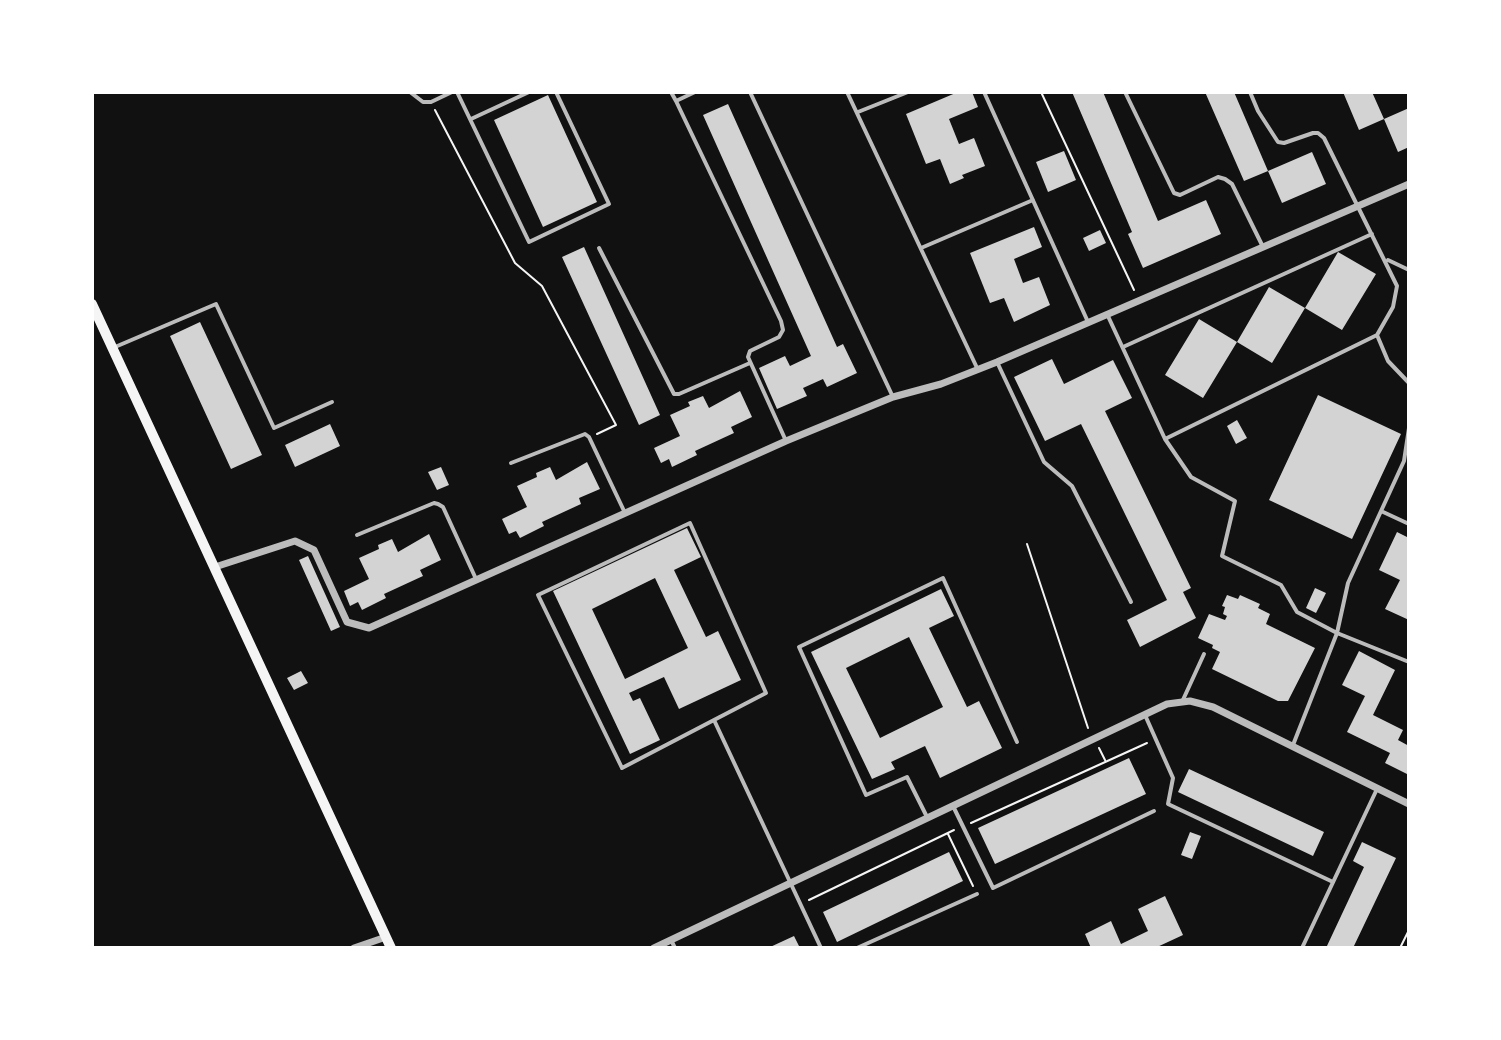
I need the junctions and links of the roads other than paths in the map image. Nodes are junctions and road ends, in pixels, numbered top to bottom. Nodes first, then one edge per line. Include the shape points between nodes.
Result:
1 (410, 92) edge
2 (454, 92) edge
3 (529, 92) edge
4 (556, 92) edge
5 (671, 92) edge
6 (695, 92) edge
7 (750, 92) edge
8 (847, 92) edge
9 (908, 92) edge
10 (984, 92) edge
11 (1125, 92) edge
12 (1250, 92) edge
13 (676, 101) junction
14 (857, 112) junction
15 (471, 119) junction
16 (1409, 184) edge
17 (1033, 200) junction
18 (1357, 206) junction
19 (1372, 234) junction
20 (1263, 247) junction
21 (599, 248) dead end
22 (921, 248) junction
23 (1386, 259) junction
24 (1409, 270) edge
25 (92, 304) edge
26 (1107, 314) junction
27 (1088, 322) junction
28 (1377, 335) junction
29 (1122, 347) junction
30 (113, 348) junction
31 (997, 362) junction
32 (750, 363) junction
33 (978, 370) junction
34 (1409, 383) edge
35 (893, 397) junction
36 (332, 402) dead end
37 (1409, 428) edge
38 (1165, 439) junction
39 (786, 441) junction
40 (511, 463) dead end
41 (1381, 511) junction
42 (625, 513) junction
43 (1409, 524) edge
44 (357, 535) dead end
45 (215, 567) junction
46 (477, 581) junction
47 (1131, 602) dead end
48 (1337, 633) junction
49 (1204, 654) dead end
50 (1409, 662) edge
51 (1182, 702) junction
52 (1144, 713) junction
53 (714, 720) junction
54 (1017, 742) dead end
55 (1293, 745) junction
56 (1377, 789) junction
57 (1409, 804) edge
58 (953, 805) junction
59 (1154, 811) dead end
60 (927, 817) junction
61 (1333, 882) junction
62 (790, 883) junction
63 (977, 894) road end
64 (386, 937) junction
65 (671, 940) junction
66 (354, 948) edge
67 (391, 948) edge
68 (654, 948) edge
69 (675, 948) edge
70 (821, 948) edge
71 (857, 948) edge
72 (1302, 948) edge

1 - 2 lane via 423,102
2 - 15 lane
3 - 15 lane
4 - 15 lane via 609,204 529,242
5 - 13 lane
6 - 13 lane
7 - 35 lane
8 - 14 lane
9 - 14 lane
10 - 17 lane
11 - 20 lane via 1174,193 1225,179
12 - 18 lane via 1278,142 1321,135
13 - 32 lane via 781,321 779,337 750,351
14 - 22 lane
16 - 18 street
17 - 22 lane
17 - 27 lane
18 - 19 lane
18 - 20 street
19 - 23 lane
19 - 29 lane
20 - 26 street
21 - 32 lane via 674,394
22 - 33 lane
23 - 24 lane
23 - 28 lane via 1397,296
25 - 30 main road
26 - 27 street
26 - 29 lane
27 - 31 street
28 - 34 lane via 1388,361
28 - 38 lane
29 - 38 lane
30 - 36 lane via 216,304 274,428
30 - 45 main road
31 - 33 street
31 - 47 lane via 1044,462 1072,486
32 - 39 lane
33 - 35 street
35 - 39 street
37 - 41 lane via 1404,461
38 - 48 lane via 1191,477 1235,501 1222,556 1281,585 1297,612
39 - 42 street
40 - 42 lane via 585,434
41 - 43 lane
41 - 48 lane via 1348,583
42 - 46 street
44 - 46 lane via 438,504
45 - 46 street via 295,541 314,550 347,622 369,628
45 - 64 main road
48 - 50 lane
48 - 55 lane
49 - 51 lane
51 - 52 street
51 - 55 street via 1213,707
52 - 58 street
52 - 61 lane via 1173,778 1168,804
53 - 53 lane via 766,693 690,523 538,595 622,768
53 - 62 lane
54 - 60 lane via 943,578 799,647 866,795 907,777
55 - 56 street
56 - 57 street
56 - 61 lane
58 - 59 lane via 993,888
58 - 60 street
60 - 62 street
61 - 72 lane
62 - 65 street
62 - 70 lane
63 - 71 lane
64 - 66 street
64 - 67 main road
65 - 68 street
65 - 69 lane

